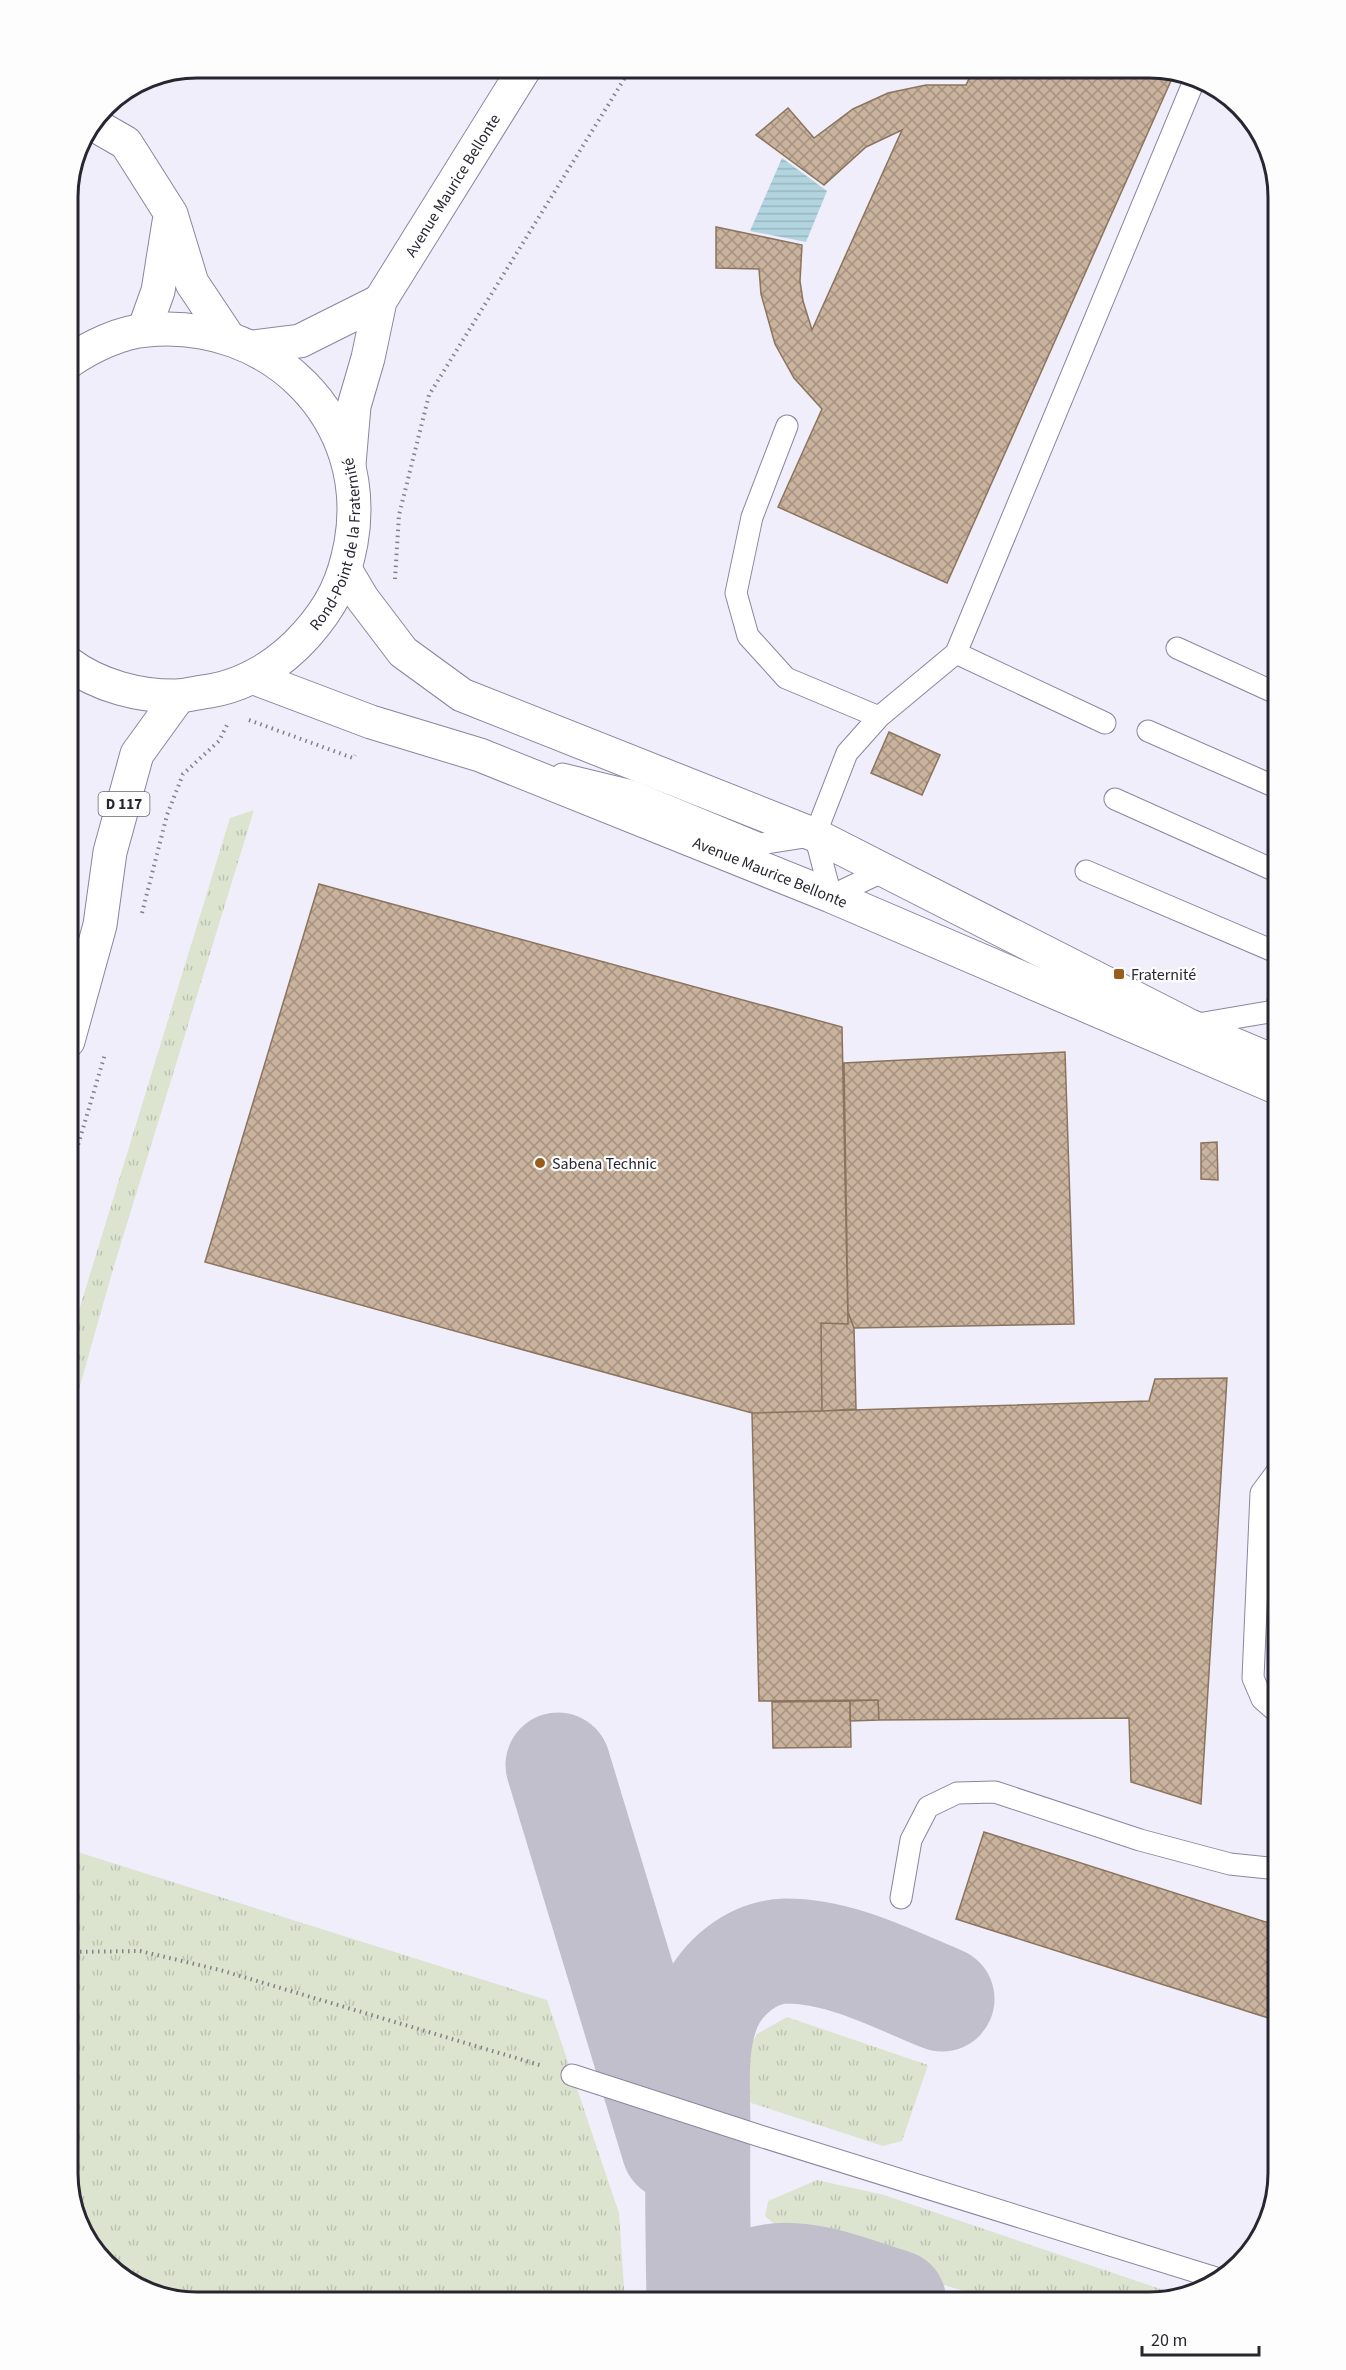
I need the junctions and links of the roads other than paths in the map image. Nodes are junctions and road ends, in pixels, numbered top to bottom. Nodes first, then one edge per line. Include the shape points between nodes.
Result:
1 (519, 78) edge
2 (1192, 86) edge
3 (100, 128) edge
4 (171, 214) junction
5 (380, 302) junction
6 (144, 330) junction
7 (241, 342) junction
8 (78, 349) edge
9 (787, 426) dead end
10 (349, 464) junction
11 (346, 571) junction
12 (1177, 648) dead end
13 (956, 653) junction
14 (78, 671) edge
15 (1268, 689) edge
16 (236, 693) junction
17 (179, 696) junction
18 (879, 717) junction
19 (1105, 723) dead end
20 (1148, 731) dead end
21 (480, 754) junction
22 (1268, 784) edge
23 (1115, 800) dead end
24 (815, 835) junction
25 (1268, 868) edge
26 (886, 870) junction
27 (1086, 871) dead end
28 (831, 897) junction
29 (1268, 950) edge
30 (78, 1005) edge
31 (1268, 1013) edge
32 (1185, 1036) junction
33 (1268, 1060) edge
34 (1268, 1082) edge
35 (1268, 1484) edge
36 (1258, 1582) junction
37 (1268, 1585) edge
38 (1268, 1704) edge
39 (1268, 1868) edge
40 (902, 1898) dead end
41 (572, 2075) road end
42 (1209, 2276) edge

1 - 5 street, Avenue Maurice Bellonte
2 - 13 lane
3 - 4 street via 126,142
4 - 6 street via 158,291
4 - 7 street via 192,283
5 - 7 street via 300,341
5 - 10 street, Avenue Maurice Bellonte via 354,406
6 - 7 street, Rond-Point de la Fraternité via 186,328
6 - 8 street, Rond-Point de la Fraternité
7 - 10 street, Rond-Point de la Fraternité via 296,376 329,416
9 - 18 lane via 752,517 736,593 748,636 786,678
10 - 11 street, Rond-Point de la Fraternité via 356,517
11 - 16 street, Rond-Point de la Fraternité via 324,614 292,650
11 - 24 street, Avenue Maurice Bellonte via 403,652 462,695
12 - 15 lane
13 - 18 lane
13 - 19 lane
14 - 17 street, Rond-Point de la Fraternité via 128,692
16 - 17 street, Rond-Point de la Fraternité
16 - 21 street, Avenue Maurice Bellonte via 371,722
17 - 30 street, D 117 via 137,754 111,852 100,925
18 - 24 lane via 847,753
20 - 22 lane
21 - 24 lane via 632,791 760,844
21 - 28 street, Avenue Maurice Bellonte
23 - 25 lane
24 - 26 street, Avenue Maurice Bellonte
24 - 28 lane
26 - 28 lane
26 - 32 street, Avenue Maurice Bellonte
27 - 29 lane
28 - 32 street, Avenue Maurice Bellonte
31 - 32 lane
32 - 33 street, Avenue Maurice Bellonte
32 - 34 street, Avenue Maurice Bellonte
35 - 36 lane via 1261,1493
36 - 37 lane
36 - 38 lane via 1253,1677
39 - 40 lane via 1230,1864 1140,1840 995,1791 957,1793 928,1807 911,1840
41 - 42 lane

